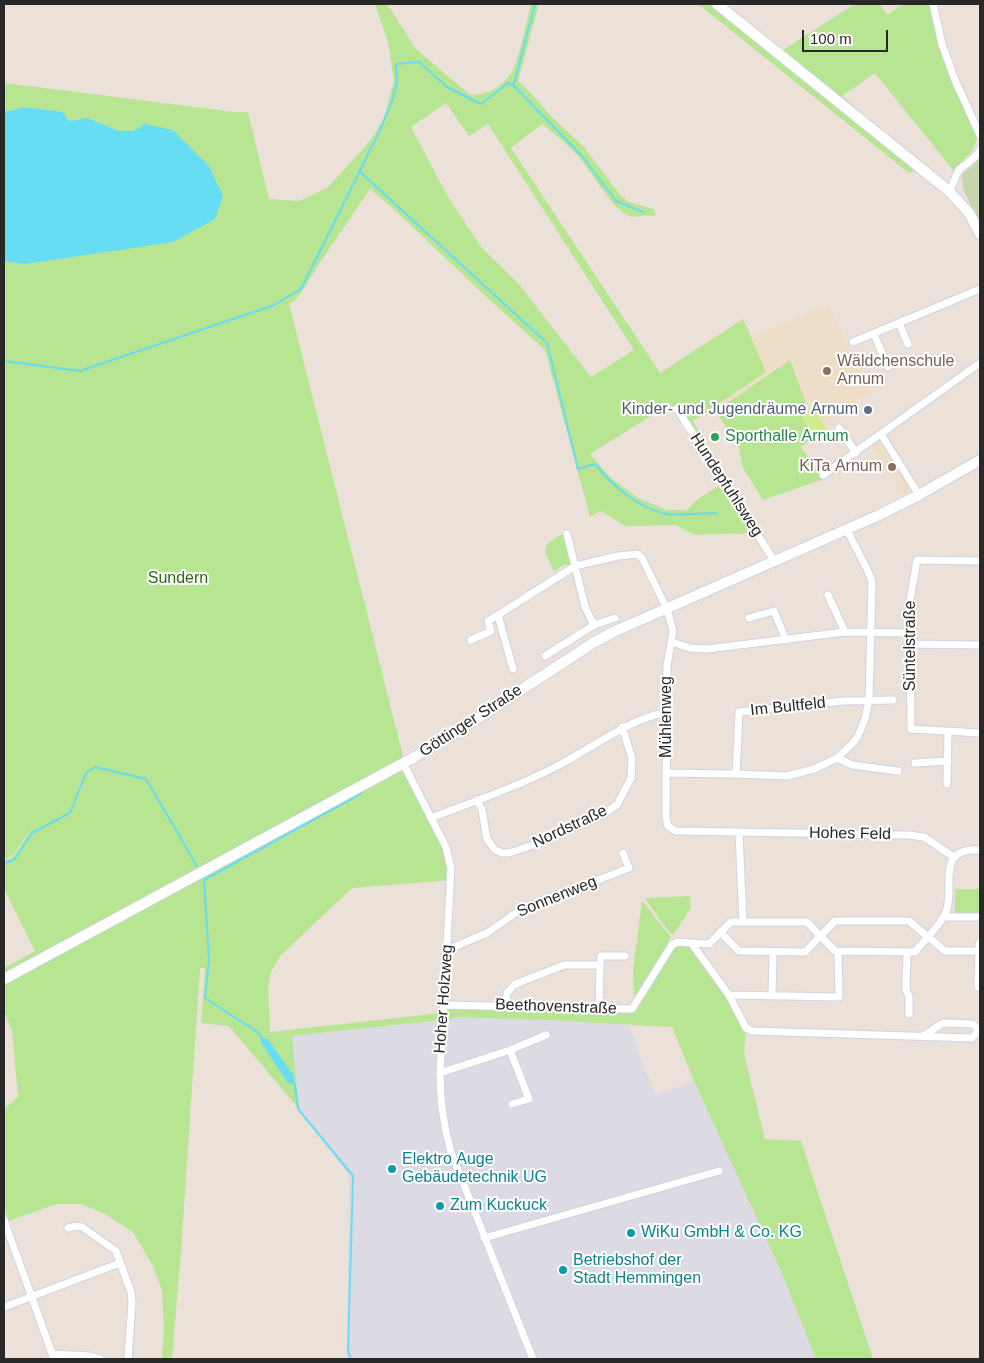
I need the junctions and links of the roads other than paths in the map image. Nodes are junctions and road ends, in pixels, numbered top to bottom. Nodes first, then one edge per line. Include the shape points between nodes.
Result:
1 (717, 4) edge
2 (934, 4) edge
3 (980, 135) edge
4 (980, 150) edge
5 (949, 191) junction
6 (980, 234) edge
7 (980, 289) edge
8 (899, 323) junction
9 (874, 334) junction
10 (853, 342) dead end
11 (908, 344) dead end
12 (980, 363) edge
13 (888, 367) dead end
14 (677, 409) dead end
15 (839, 428) dead end
16 (881, 434) junction
17 (856, 453) junction
18 (980, 460) edge
19 (822, 475) dead end
20 (918, 495) junction
21 (847, 530) junction
22 (567, 534) dead end
23 (980, 561) edge
24 (775, 562) junction
25 (575, 566) junction
26 (828, 595) dead end
27 (666, 609) junction
28 (498, 615) junction
29 (615, 618) dead end
30 (750, 618) dead end
31 (594, 625) junction
32 (501, 628) junction
33 (491, 632) junction
34 (845, 632) junction
35 (872, 633) junction
36 (911, 633) junction
37 (471, 640) dead end
38 (786, 640) junction
39 (672, 642) junction
40 (911, 644) junction
41 (980, 645) edge
42 (545, 656) dead end
43 (513, 669) dead end
44 (869, 700) junction
45 (893, 700) dead end
46 (667, 712) junction
47 (622, 727) junction
48 (948, 732) junction
49 (980, 732) edge
50 (837, 758) junction
51 (948, 760) junction
52 (403, 763) junction
53 (915, 763) dead end
54 (898, 771) dead end
55 (666, 773) junction
56 (736, 774) junction
57 (947, 784) dead end
58 (477, 800) junction
59 (431, 818) junction
60 (668, 826) joint
61 (739, 832) junction
62 (980, 850) edge
63 (623, 854) dead end
64 (954, 857) junction
65 (944, 917) junction
66 (980, 917) edge
67 (743, 922) junction
68 (720, 932) junction
69 (820, 936) junction
70 (928, 936) junction
71 (980, 942) edge
72 (692, 944) junction
73 (447, 950) junction
74 (838, 951) junction
75 (773, 952) junction
76 (907, 952) junction
77 (979, 955) edge
78 (625, 956) dead end
79 (600, 965) junction
80 (4, 979) edge
81 (978, 988) dead end
82 (729, 995) junction
83 (772, 995) junction
84 (443, 1004) junction
85 (506, 1006) junction
86 (599, 1008) junction
87 (908, 1014) dead end
88 (546, 1035) dead end
89 (923, 1036) junction
90 (510, 1050) junction
91 (440, 1073) junction
92 (512, 1104) dead end
93 (720, 1171) dead end
94 (4, 1220) edge
95 (68, 1228) dead end
96 (484, 1238) junction
97 (120, 1263) junction
98 (32, 1296) junction
99 (4, 1307) edge
100 (54, 1357) edge
101 (100, 1359) edge
102 (128, 1359) edge
103 (533, 1359) edge

1 - 5 street
2 - 3 street via 942,44
4 - 5 street via 958,172
5 - 6 street via 966,209
7 - 8 street
8 - 9 street
8 - 11 street
9 - 10 street
9 - 13 street
12 - 16 street
14 - 24 street, Hundepfuhlsweg
15 - 17 street
16 - 17 street
16 - 20 street
17 - 19 street
18 - 20 street, Göttinger Straße
20 - 21 street, Göttinger Straße
21 - 24 street, Göttinger Straße
21 - 35 street via 872,581
22 - 25 street
23 - 36 street, Süntelstraße via 917,560 910,600
24 - 27 street, Göttinger Straße
25 - 27 street, Mühlenweg via 638,554
25 - 28 street
25 - 31 street via 585,607
26 - 34 street
27 - 39 street, Mühlenweg via 673,632
27 - 52 street, Göttinger Straße via 593,643
28 - 32 street
28 - 33 street via 488,621
29 - 31 street
30 - 38 street via 774,611
31 - 42 street
32 - 33 street
32 - 43 street
33 - 37 street
34 - 35 street
34 - 38 street
35 - 36 street
35 - 44 street
36 - 40 street, Süntelstraße
38 - 39 street via 707,649
39 - 46 street, Mühlenweg via 667,666
40 - 41 street
40 - 48 street, Süntelstraße via 910,730
44 - 45 street, Im Bultfeld
44 - 50 street via 866,719 858,736
44 - 56 street, Im Bultfeld via 739,712
46 - 47 street
46 - 55 street, Mühlenweg
47 - 58 street via 562,764
47 - 58 street, Nordstraße via 632,758 631,778 617,804 602,815 509,854 495,850 487,839
48 - 49 street
48 - 51 street
50 - 54 street via 852,765
50 - 56 street via 814,769 787,776
51 - 53 street
51 - 57 street
52 - 59 street, Hoher Holzweg
52 - 80 street, Göttinger Straße
55 - 56 street
55 - 60 street, Mühlenweg
58 - 59 street
59 - 73 street, Hoher Holzweg via 446,847 451,868
60 - 61 street, Hohes Feld via 676,831
61 - 64 street, Hohes Feld via 909,835 924,837
61 - 67 street
62 - 64 street via 971,849
63 - 73 street, Sonnenweg via 629,868 520,910 487,933
64 - 65 street via 949,869 948,906
65 - 66 street
65 - 70 street
67 - 68 street, Beethovenstraße via 731,922
67 - 69 street, Beethovenstraße via 806,922
68 - 72 street, Beethovenstraße via 709,944
68 - 75 street via 739,952
69 - 70 street via 835,921 909,921
69 - 74 street, Beethovenstraße
69 - 75 street via 805,952
70 - 76 street via 915,952
70 - 77 street via 946,951
71 - 77 street
72 - 82 street
72 - 86 street, Beethovenstraße via 677,942 672,945 632,1009
73 - 84 street, Hoher Holzweg
74 - 76 street
74 - 83 street via 839,997
75 - 83 street
76 - 87 street
77 - 81 street
78 - 79 street via 601,956
79 - 85 street via 564,965 523,981 508,993
79 - 86 street
82 - 83 street
82 - 89 street via 746,1028 752,1031
84 - 85 street, Beethovenstraße
84 - 91 street, Hoher Holzweg
85 - 86 street, Beethovenstraße
88 - 90 street
89 - 89 street via 972,1038 979,1031 974,1024 943,1023
90 - 91 street
90 - 92 street via 529,1099
91 - 96 street, Hoher Holzweg via 443,1124 450,1152
93 - 96 street
94 - 98 street
95 - 97 street via 82,1227 113,1247
96 - 103 street, Hoher Holzweg
97 - 98 street
97 - 102 street via 132,1302
98 - 99 street
98 - 100 street
100 - 101 street

